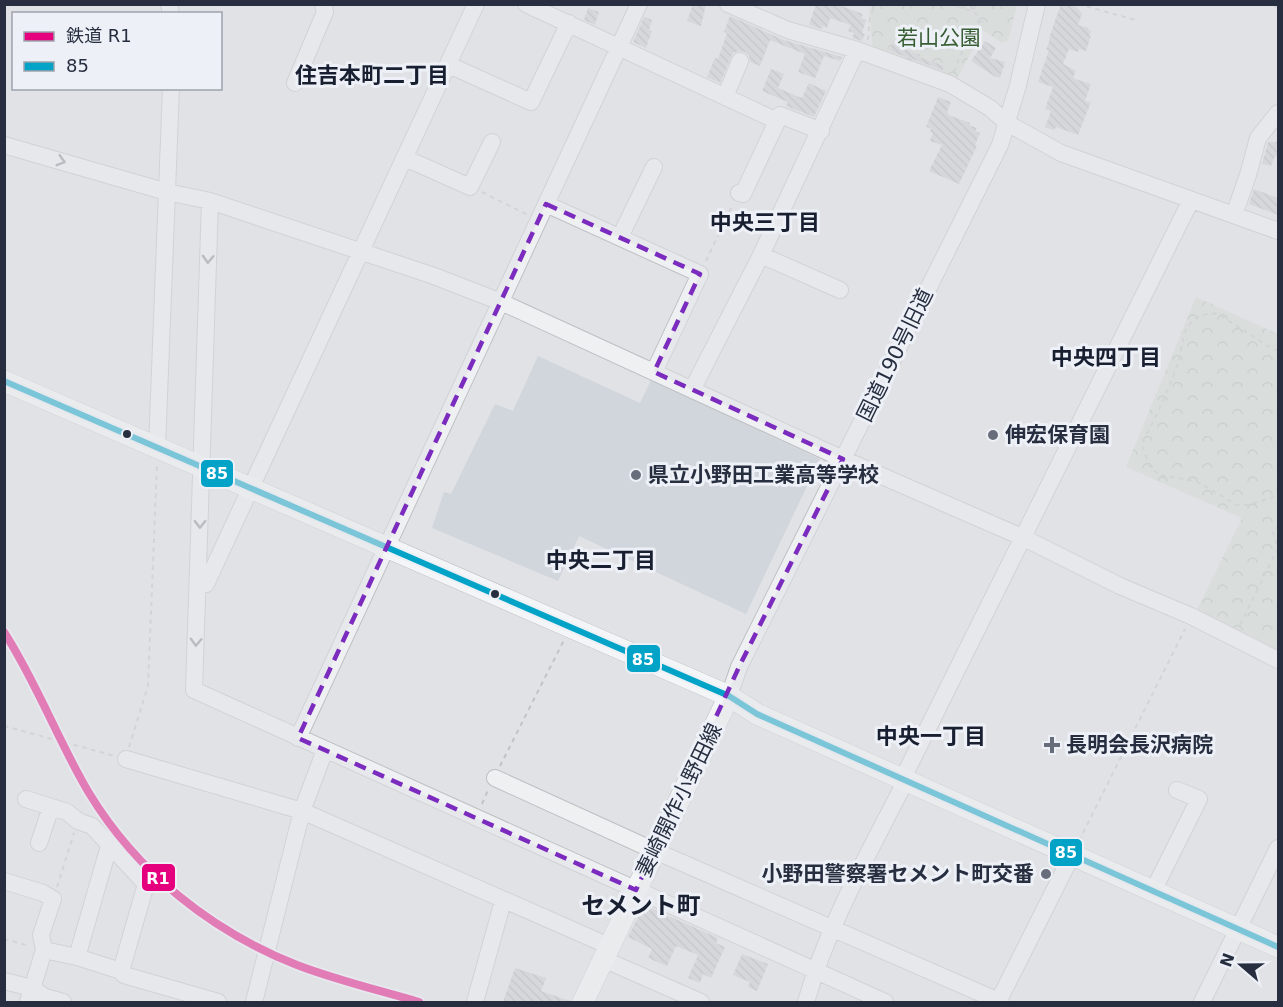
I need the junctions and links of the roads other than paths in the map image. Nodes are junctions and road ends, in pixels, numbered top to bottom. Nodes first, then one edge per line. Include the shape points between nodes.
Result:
1 (323, 4) edge
2 (476, 4) edge
3 (526, 4) edge
4 (639, 4) edge
5 (728, 4) edge
6 (1036, 4) edge
7 (569, 23) junction
8 (620, 48) junction
9 (863, 52) junction
10 (740, 61) dead end
11 (449, 65) junction
12 (296, 83) dead end
13 (171, 90) edge
14 (725, 97) junction
15 (1278, 113) edge
16 (777, 121) junction
17 (1007, 123) junction
18 (820, 131) junction
19 (492, 142) dead end
20 (4, 145) edge
21 (405, 158) junction
22 (654, 167) dead end
23 (167, 192) junction
24 (739, 193) road end
25 (1191, 200) junction
26 (210, 201) junction
27 (546, 204) junction
28 (1234, 215) junction
29 (1278, 231) edge
30 (620, 237) junction
31 (360, 252) junction
32 (761, 255) junction
33 (840, 290) dead end
34 (501, 302) junction
35 (654, 372) junction
36 (4, 381) edge
37 (692, 390) junction
38 (157, 447) junction
39 (843, 459) junction
40 (201, 465) junction
41 (250, 487) junction
42 (1024, 538) junction
43 (386, 548) junction
44 (198, 584) junction
45 (1278, 660) edge
46 (729, 696) junction
47 (298, 738) junction
48 (326, 750) junction
49 (126, 759) road end
50 (495, 778) road end
51 (906, 780) junction
52 (1177, 790) dead end
53 (27, 798) dead end
54 (51, 807) junction
55 (302, 811) junction
56 (39, 843) dead end
57 (109, 846) junction
58 (1278, 848) edge
59 (655, 851) junction
60 (1072, 855) junction
61 (4, 881) edge
62 (636, 890) junction
63 (1153, 891) junction
64 (503, 901) junction
65 (831, 928) junction
66 (1238, 929) junction
67 (1278, 947) edge
68 (44, 950) junction
69 (606, 953) junction
70 (77, 957) junction
71 (121, 971) junction
72 (815, 972) junction
73 (4, 981) edge
74 (30, 995) edge
75 (63, 1002) edge
76 (218, 1002) edge
77 (254, 1002) edge
78 (475, 1002) edge
79 (583, 1002) edge
80 (701, 1002) edge
81 (806, 1002) edge
82 (885, 1002) edge
83 (999, 1002) edge
84 (1202, 1002) edge

1 - 12 street via 325,12
2 - 11 street
3 - 7 street
4 - 8 street
5 - 9 street via 788,30
6 - 17 street, 国道190号旧道
7 - 8 street
7 - 11 street via 531,102
8 - 14 street
8 - 27 street
9 - 17 street via 950,84
9 - 18 street
10 - 14 street
11 - 21 street
13 - 23 street
14 - 16 street
15 - 28 street via 1258,138
16 - 18 street via 780,115
16 - 24 street via 743,194
17 - 25 street via 1061,153
17 - 39 street, 国道190号旧道
18 - 32 street
19 - 21 street via 470,187
20 -> 23 street
21 - 31 street
22 - 30 street
23 - 26 street
23 - 38 street
25 - 28 street
25 - 42 street
26 - 31 street
26 -> 40 street
27 - 30 street
27 - 34 street
28 - 29 street
30 - 35 street via 700,274
31 - 34 street
31 - 41 street
32 - 33 street
32 - 37 street
34 - 35 street
34 - 43 street
35 - 37 street
36 - 38 main road
37 - 39 street
38 - 40 main road
39 - 42 street
39 - 46 street, 国道190号旧道 via 739,667
40 - 41 main road
40 -> 44 street
41 - 43 main road
41 - 44 street via 206,584
42 - 45 street
42 - 51 street via 907,770
43 - 46 main road
43 - 47 street
44 -> 47 street via 194,690
46 - 51 main road via 757,714
46 - 59 main road, 妻崎開作小野田線
47 - 48 street
48 - 55 street
48 - 62 street
49 - 55 street
50 - 59 street
51 - 60 main road
51 - 65 street
52 - 63 street via 1199,799
53 - 54 street
54 - 56 street
54 - 57 street via 92,826
55 - 64 street
55 - 77 street
57 - 70 street
57 - 71 street via 146,884
58 - 66 street
59 - 62 main road, 妻崎開作小野田線
59 - 65 street
60 - 63 main road
60 - 83 street
61 - 68 street via 53,899 41,935
62 - 69 main road, 妻崎開作小野田線
62 - 72 street
63 - 66 main road
64 - 69 street
64 - 78 street
65 - 72 street
65 - 83 street
66 - 67 main road
66 - 84 street
68 - 70 street
68 - 74 street
69 - 79 main road, 妻崎開作小野田線
69 - 80 street
70 - 71 street
71 - 76 street
72 - 81 street
72 - 82 street
73 - 74 street
74 - 75 street

